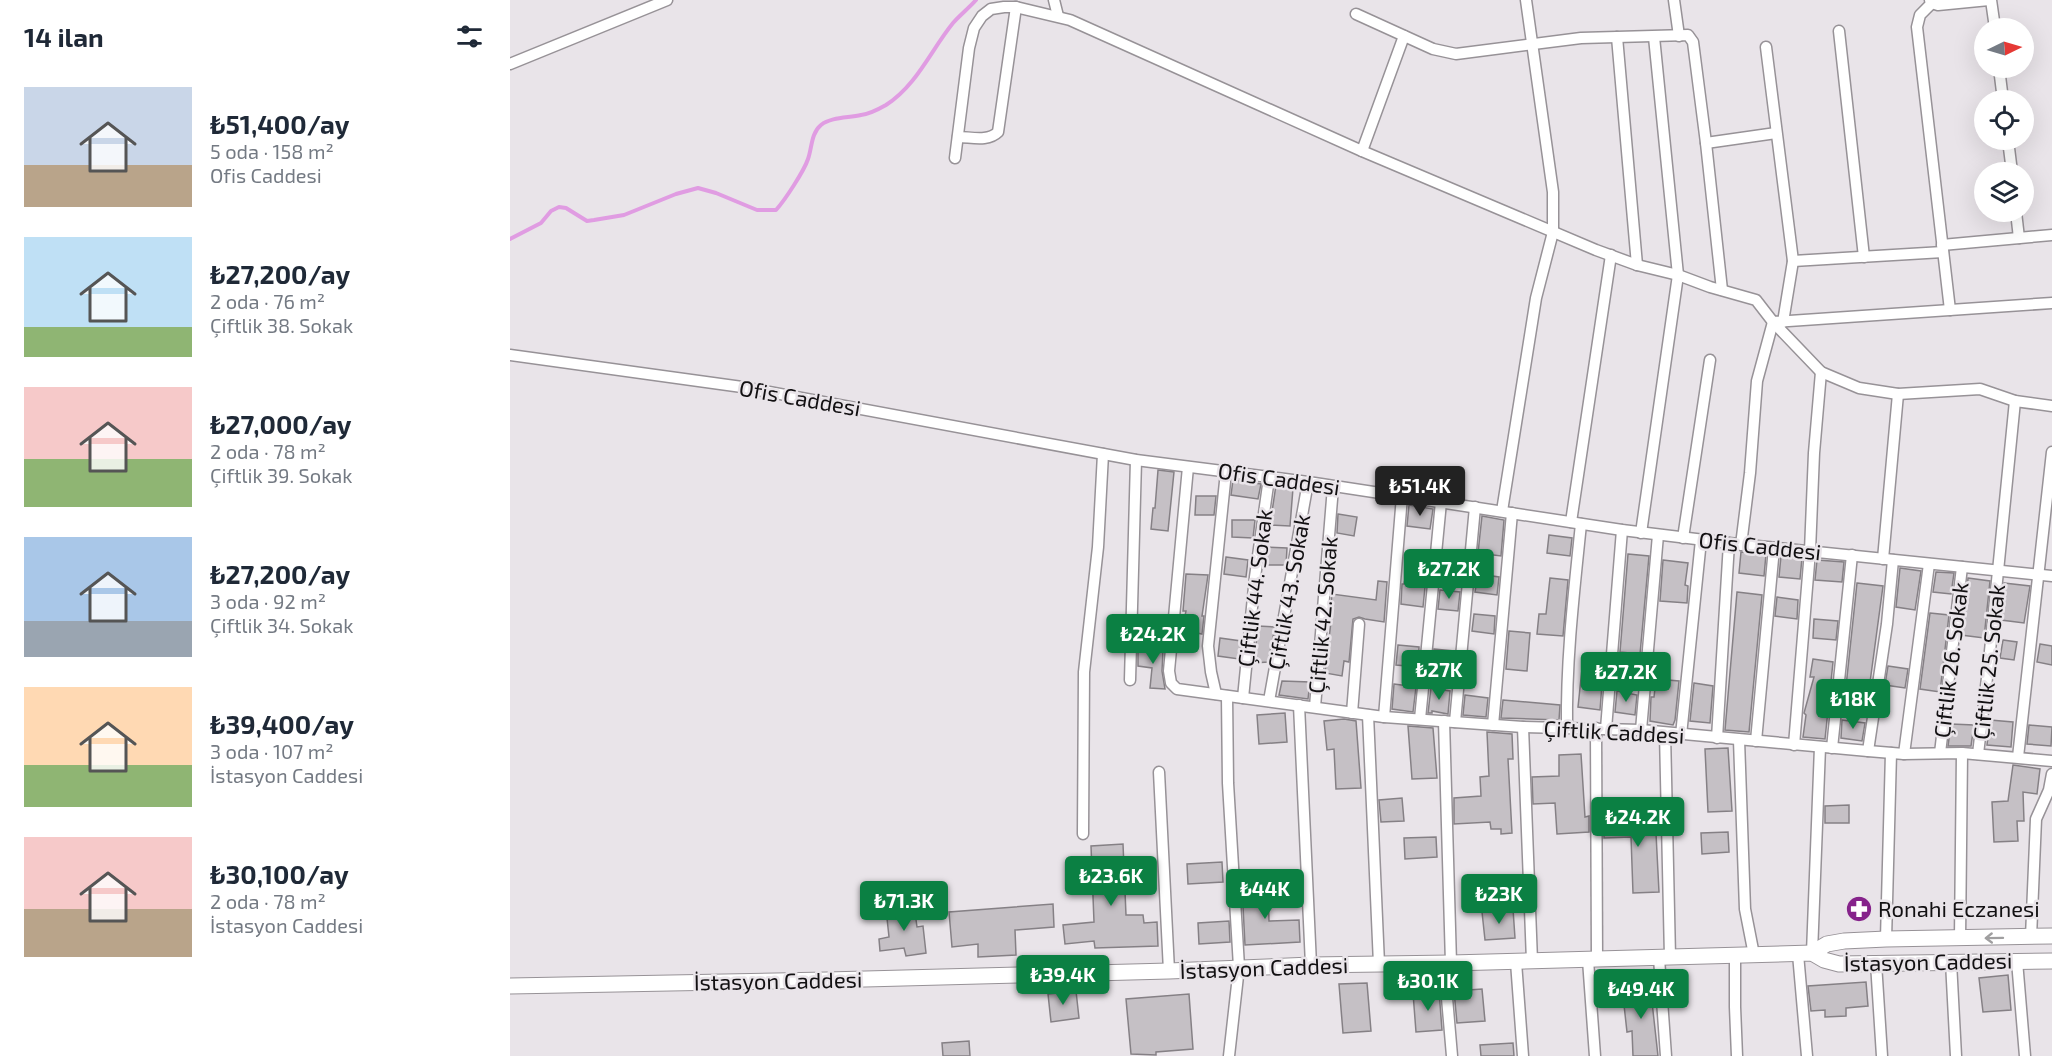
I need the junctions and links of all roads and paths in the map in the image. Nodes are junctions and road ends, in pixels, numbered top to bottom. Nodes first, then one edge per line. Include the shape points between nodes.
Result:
1 (667, 0) edge
2 (1054, 0) edge
3 (1526, 0) edge
4 (1674, 0) edge
5 (1990, 0) edge
6 (1931, 2) edge
7 (1016, 7) junction
8 (1356, 14) dead end
9 (1058, 16) junction
10 (1993, 18) edge
11 (1839, 31) dead end
12 (1404, 36) junction
13 (1679, 36) junction
14 (1654, 37) junction
15 (1617, 38) junction
16 (1532, 44) junction
17 (1766, 47) dead end
18 (510, 64) edge
19 (1776, 133) junction
20 (958, 137) junction
21 (1706, 143) junction
22 (1362, 151) junction
23 (955, 158) dead end
24 (2017, 222) edge
25 (1553, 232) junction
26 (2052, 235) edge
27 (2019, 238) junction
28 (1943, 249) junction
29 (1611, 255) junction
30 (1864, 257) junction
31 (1793, 261) junction
32 (1637, 265) junction
33 (1678, 275) junction
34 (1722, 290) junction
35 (2052, 303) edge
36 (1950, 310) junction
37 (1778, 322) junction
38 (510, 355) edge
39 (1710, 360) dead end
40 (1821, 372) junction
41 (1898, 394) junction
42 (2015, 401) junction
43 (2052, 406) edge
44 (2052, 452) edge
45 (1103, 454) junction
46 (1136, 460) junction
47 (1188, 467) junction
48 (1226, 472) junction
49 (1269, 478) junction
50 (1308, 482) junction
51 (1333, 487) junction
52 (1402, 496) junction
53 (1441, 502) junction
54 (1475, 507) junction
55 (1507, 512) junction
56 (1576, 523) junction
57 (1622, 530) junction
58 (1641, 533) junction
59 (1658, 535) junction
60 (1683, 538) junction
61 (1701, 540) junction
62 (1729, 543) junction
63 (1741, 544) junction
64 (1774, 548) junction
65 (1810, 551) junction
66 (1852, 555) junction
67 (1888, 560) junction
68 (1929, 564) junction
69 (1962, 567) junction
70 (1999, 570) junction
71 (2037, 574) junction
72 (2052, 576) edge
73 (1359, 624) dead end
74 (1130, 680) dead end
75 (1222, 695) junction
76 (1243, 698) junction
77 (1269, 701) junction
78 (1299, 705) junction
79 (1315, 708) junction
80 (1352, 713) junction
81 (1368, 715) junction
82 (1384, 717) junction
83 (1420, 719) junction
84 (1449, 721) junction
85 (1493, 725) junction
86 (1523, 727) junction
87 (1567, 728) junction
88 (1601, 729) junction
89 (1641, 730) junction
90 (1665, 733) junction
91 (1682, 735) junction
92 (1717, 738) junction
93 (1739, 740) junction
94 (1756, 741) junction
95 (1794, 745) junction
96 (1820, 747) junction
97 (1832, 748) junction
98 (1868, 751) junction
99 (1891, 753) junction
100 (1940, 753) junction
101 (1962, 753) junction
102 (1904, 754) junction
103 (1978, 754) junction
104 (2018, 757) junction
105 (2052, 761) edge
106 (1159, 772) dead end
107 (2052, 774) edge
108 (1083, 834) dead end
109 (2052, 936) edge
110 (2031, 937) junction
111 (1960, 938) junction
112 (1886, 939) junction
113 (1805, 954) junction
114 (1754, 955) junction
115 (1735, 956) junction
116 (1665, 958) junction
117 (1592, 960) junction
118 (2052, 960) edge
119 (1532, 961) junction
120 (2017, 961) junction
121 (1516, 962) junction
122 (1951, 962) junction
123 (1448, 963) junction
124 (1876, 963) junction
125 (1379, 964) junction
126 (1311, 965) junction
127 (1239, 967) junction
128 (1169, 971) junction
129 (510, 986) edge
130 (1229, 1056) edge
131 (1452, 1056) edge
132 (1523, 1056) edge
133 (1595, 1056) edge
134 (1666, 1056) edge
135 (1737, 1056) edge
136 (1807, 1056) edge
137 (1882, 1056) edge
138 (1956, 1056) edge
139 (2025, 1056) edge

1 - 18 street
2 - 9 street
3 - 16 street
4 - 13 street
5 - 6 street via 1938,5
5 - 10 street
6 - 28 street via 1920,15 1917,27
7 - 9 street
7 - 20 street via 990,9 974,28
7 - 20 street via 998,132 986,138
8 - 12 street
9 - 22 street
11 - 30 street
12 - 16 street via 1456,54
12 - 22 street
13 - 14 street
13 - 21 street via 1688,35 1693,42
14 - 15 street
14 - 33 street
15 - 16 street
15 - 32 street
16 - 25 street via 1553,192
17 - 19 street
19 - 21 street
19 - 31 street
20 - 23 street
21 - 34 street
22 - 25 street
24 - 27 street
25 - 29 street
25 - 55 street via 1536,298
26 - 27 street
27 - 28 street
28 - 30 street
28 - 36 street
29 - 32 street
29 - 56 street
30 - 31 street
31 - 37 street
32 - 33 street
33 - 34 street
33 - 58 street
34 - 37 street via 1756,300
35 - 36 street
36 - 37 street
37 - 40 street
37 - 63 street via 1757,381
38 - 45 street, Ofis Caddesi via 742,387
39 - 60 street
40 - 41 street via 1859,388
40 - 65 street
41 - 42 street via 1980,389
41 - 67 street
42 - 43 street
42 - 70 street, Çiftlik 25. Sokak
44 - 71 street
45 - 46 street, Ofis Caddesi
45 - 108 street via 1098,547 1084,672
46 - 47 street, Ofis Caddesi
46 - 74 street
47 - 48 street, Ofis Caddesi
47 - 75 street, Çiftlik Caddesi via 1169,671 1176,688
48 - 49 street, Ofis Caddesi
48 - 75 street via 1208,646 1211,672
49 - 50 street, Ofis Caddesi
49 - 76 street, Çiftlik 44. Sokak
50 - 51 street, Ofis Caddesi
50 - 77 street, Çiftlik 43. Sokak
51 - 52 street, Ofis Caddesi
51 - 79 street, Çiftlik 42. Sokak
52 - 53 street, Ofis Caddesi
52 - 82 street
53 - 54 street, Ofis Caddesi
53 - 83 street
54 - 55 street, Ofis Caddesi
54 - 84 street
55 - 56 street, Ofis Caddesi
55 - 85 street
56 - 57 street, Ofis Caddesi
56 - 87 street
57 - 58 street, Ofis Caddesi
57 - 88 street
58 - 59 street, Ofis Caddesi
59 - 60 street, Ofis Caddesi
59 - 89 street
60 - 61 street, Ofis Caddesi
61 - 62 street, Ofis Caddesi
61 - 91 street
62 - 63 street, Ofis Caddesi
62 - 92 street
63 - 64 street, Ofis Caddesi
64 - 65 street, Ofis Caddesi
64 - 94 street
65 - 66 street, Ofis Caddesi
65 - 95 street
66 - 67 street, Ofis Caddesi
66 - 97 street
67 - 68 street, Ofis Caddesi
67 - 98 street via 1887,624
68 - 69 street, Ofis Caddesi
68 - 102 street
69 - 70 street, Ofis Caddesi
69 - 100 street, Çiftlik 26. Sokak
70 - 71 street, Ofis Caddesi
70 - 103 street, Çiftlik 25. Sokak
71 - 72 street, Ofis Caddesi
71 - 104 street
73 - 80 street
75 - 76 street, Çiftlik Caddesi
75 - 127 street
76 - 77 street, Çiftlik Caddesi
77 - 78 street, Çiftlik Caddesi
78 - 79 street, Çiftlik Caddesi
78 - 126 street
79 - 80 street, Çiftlik Caddesi
80 - 81 street, Çiftlik Caddesi
81 - 82 street, Çiftlik Caddesi
81 - 125 street
82 - 83 street, Çiftlik Caddesi
83 - 84 street, Çiftlik Caddesi
84 - 85 street, Çiftlik Caddesi
84 - 123 street
85 - 86 street, Çiftlik Caddesi
86 - 87 street, Çiftlik Caddesi
86 - 119 street
87 - 88 street, Çiftlik Caddesi
88 - 89 street, Çiftlik Caddesi
88 - 117 street
89 - 90 street, Çiftlik Caddesi
90 - 91 street, Çiftlik Caddesi
90 - 116 street
91 - 92 street, Çiftlik Caddesi
92 - 93 street, Çiftlik Caddesi
93 - 94 street, Çiftlik Caddesi
93 - 114 street via 1745,909
94 - 95 street, Çiftlik Caddesi
95 - 96 street, Çiftlik Caddesi
96 - 97 street, Çiftlik Caddesi
96 - 113 street
97 - 98 street, Çiftlik Caddesi
98 - 99 street, Çiftlik Caddesi
99 - 102 street, Çiftlik Caddesi
99 - 112 street
100 - 101 street, Çiftlik Caddesi
100 - 102 street, Çiftlik Caddesi
101 - 103 street, Çiftlik Caddesi
101 - 111 street
103 - 104 street, Çiftlik Caddesi
104 - 105 street, Çiftlik Caddesi
106 - 128 street
107 - 110 street via 2036,819
109 - 110 main road
110 -> 111 main road
111 - 112 main road
112 - 113 main road via 1834,942
113 - 114 main road, İstasyon Caddesi
113 - 124 main road, İstasyon Caddesi via 1839,964
113 - 136 street
114 - 115 main road, İstasyon Caddesi
115 - 116 main road, İstasyon Caddesi
115 - 135 street
116 - 117 main road, İstasyon Caddesi
116 - 134 street
117 - 119 main road, İstasyon Caddesi
117 - 133 street
118 - 120 main road, İstasyon Caddesi
119 - 121 main road, İstasyon Caddesi
120 - 122 main road, İstasyon Caddesi
120 - 139 street
121 - 123 main road, İstasyon Caddesi
121 - 132 street
122 - 124 main road, İstasyon Caddesi
122 - 138 street
123 - 125 main road, İstasyon Caddesi
123 - 131 street
124 - 137 street
125 - 126 main road, İstasyon Caddesi
126 - 127 main road, İstasyon Caddesi
127 - 128 main road, İstasyon Caddesi
127 - 130 street
128 - 129 main road, İstasyon Caddesi

